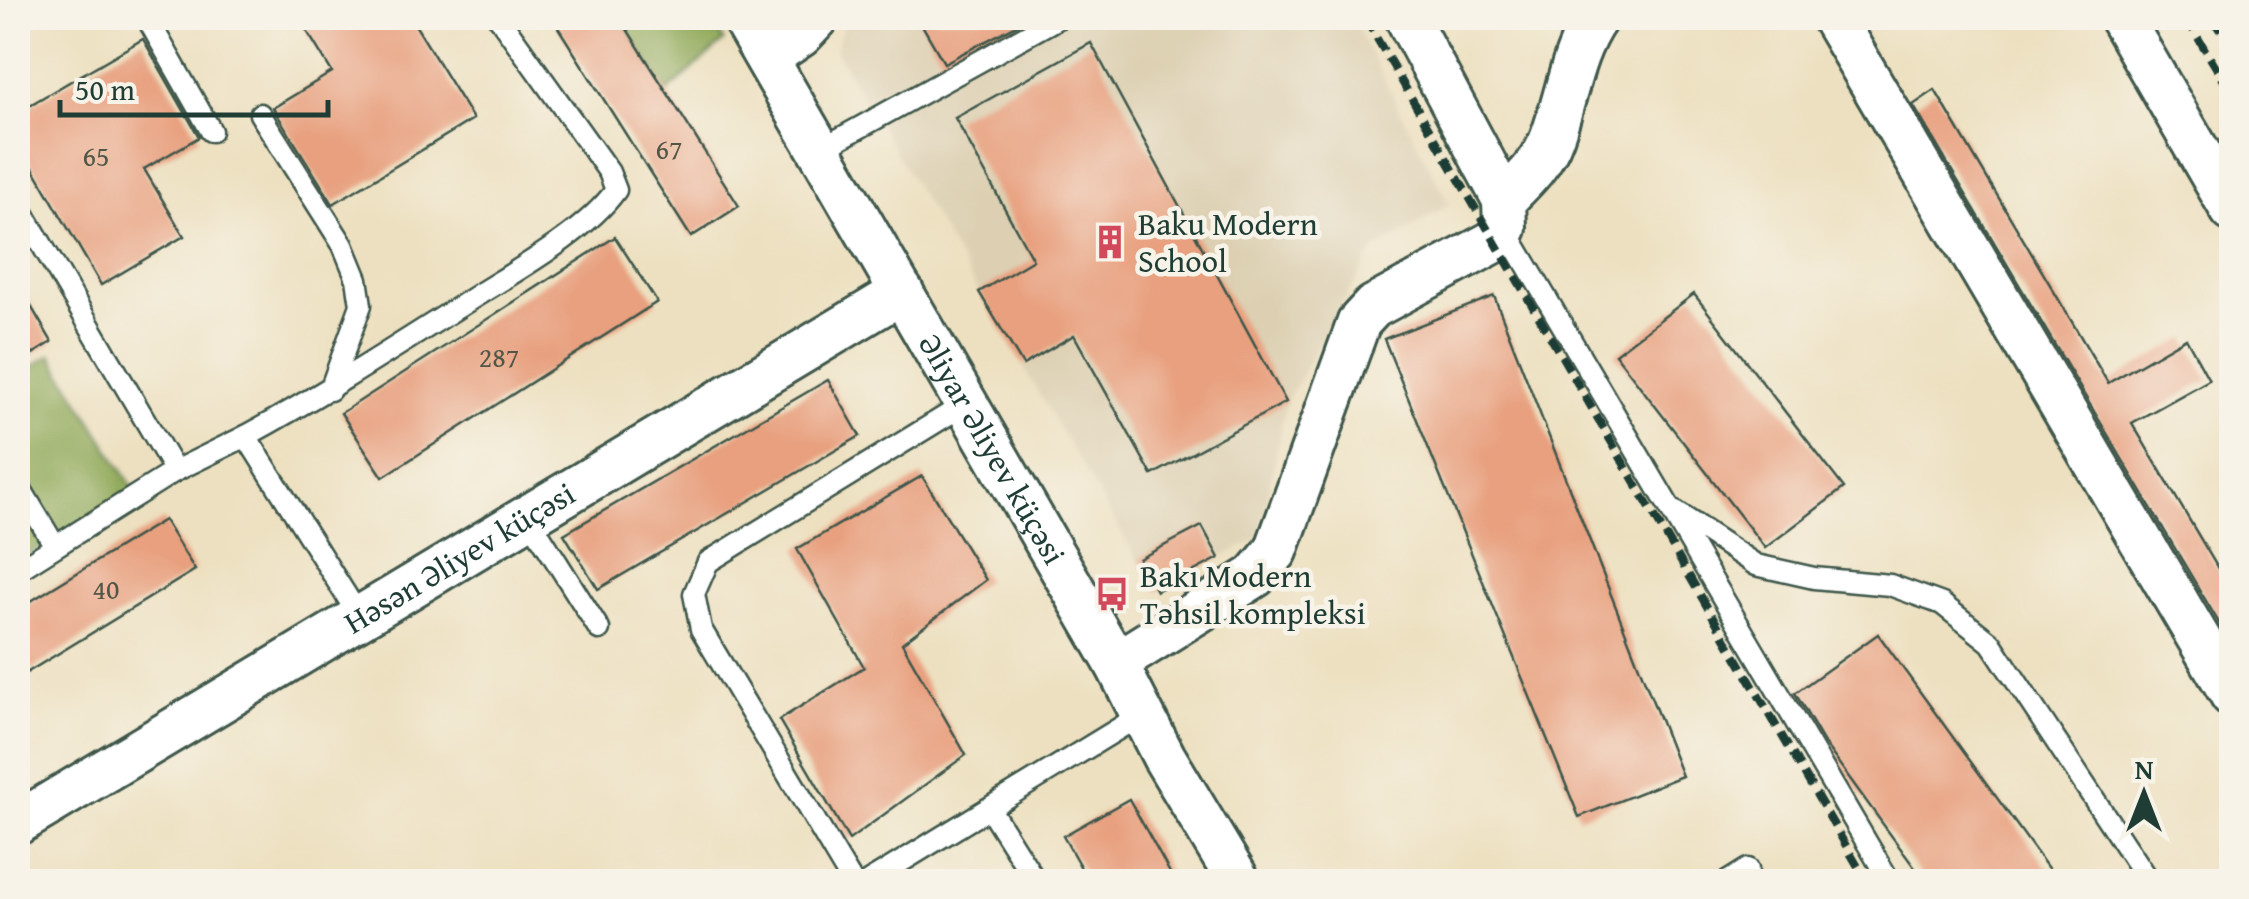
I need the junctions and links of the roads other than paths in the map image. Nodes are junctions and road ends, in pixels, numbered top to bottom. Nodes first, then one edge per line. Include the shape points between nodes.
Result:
1 (147, 18) edge
2 (499, 18) edge
3 (743, 18) edge
4 (817, 18) edge
5 (1058, 18) edge
6 (1407, 18) edge
7 (1596, 18) edge
8 (1833, 18) edge
9 (2121, 18) edge
10 (767, 58) junction
11 (260, 114) dead end
12 (212, 131) dead end
13 (821, 149) junction
14 (18, 204) edge
15 (2232, 210) edge
16 (1504, 214) junction
17 (26, 236) edge
18 (902, 292) junction
19 (330, 390) junction
20 (967, 404) junction
21 (246, 436) junction
22 (175, 471) junction
23 (18, 490) edge
24 (1670, 508) junction
25 (529, 518) junction
26 (55, 546) junction
27 (18, 570) edge
28 (360, 619) junction
29 (599, 629) dead end
30 (1116, 663) junction
31 (2232, 695) edge
32 (1141, 715) junction
33 (990, 809) junction
34 (18, 823) edge
35 (1748, 870) dead end
36 (852, 882) edge
37 (868, 882) edge
38 (1036, 882) edge
39 (1239, 882) edge
40 (1726, 882) edge
41 (1890, 882) edge
42 (2149, 882) edge

1 - 12 lane
2 - 19 lane via 616,190 602,209 515,271
3 - 10 street, Əliyar Əliyev küçəsi
4 - 10 street
5 - 13 lane
6 - 16 street
7 - 16 street via 1572,68 1552,141
8 - 31 street
9 - 15 street
10 - 13 street, Əliyar Əliyev küçəsi
11 - 19 lane via 343,245 357,279 362,306
13 - 18 street, Əliyar Əliyev küçəsi
14 - 17 lane
16 - 24 lane
16 - 30 street via 1494,241 1373,307 1359,322 1276,552 1255,576
17 - 22 lane
18 - 20 street, Əliyar Əliyev küçəsi
18 - 25 street, Həsən Əliyev küçəsi
19 - 21 lane
20 - 30 street, Əliyar Əliyev küçəsi
20 - 36 lane via 708,562 694,594 701,629
21 - 22 lane
21 - 28 lane
22 - 26 lane
23 - 26 lane
24 - 41 lane
24 - 42 lane via 1756,564 1890,585 1942,604 1991,643
25 - 28 street, Həsən Əliyev küçəsi
25 - 29 lane
26 - 27 lane
28 - 34 street, Həsən Əliyev küçəsi
30 - 32 street, Əliyar Əliyev küçəsi
32 - 33 lane
32 - 39 street, Əliyar Əliyev küçəsi
33 - 37 lane
33 - 38 lane
35 - 40 lane

